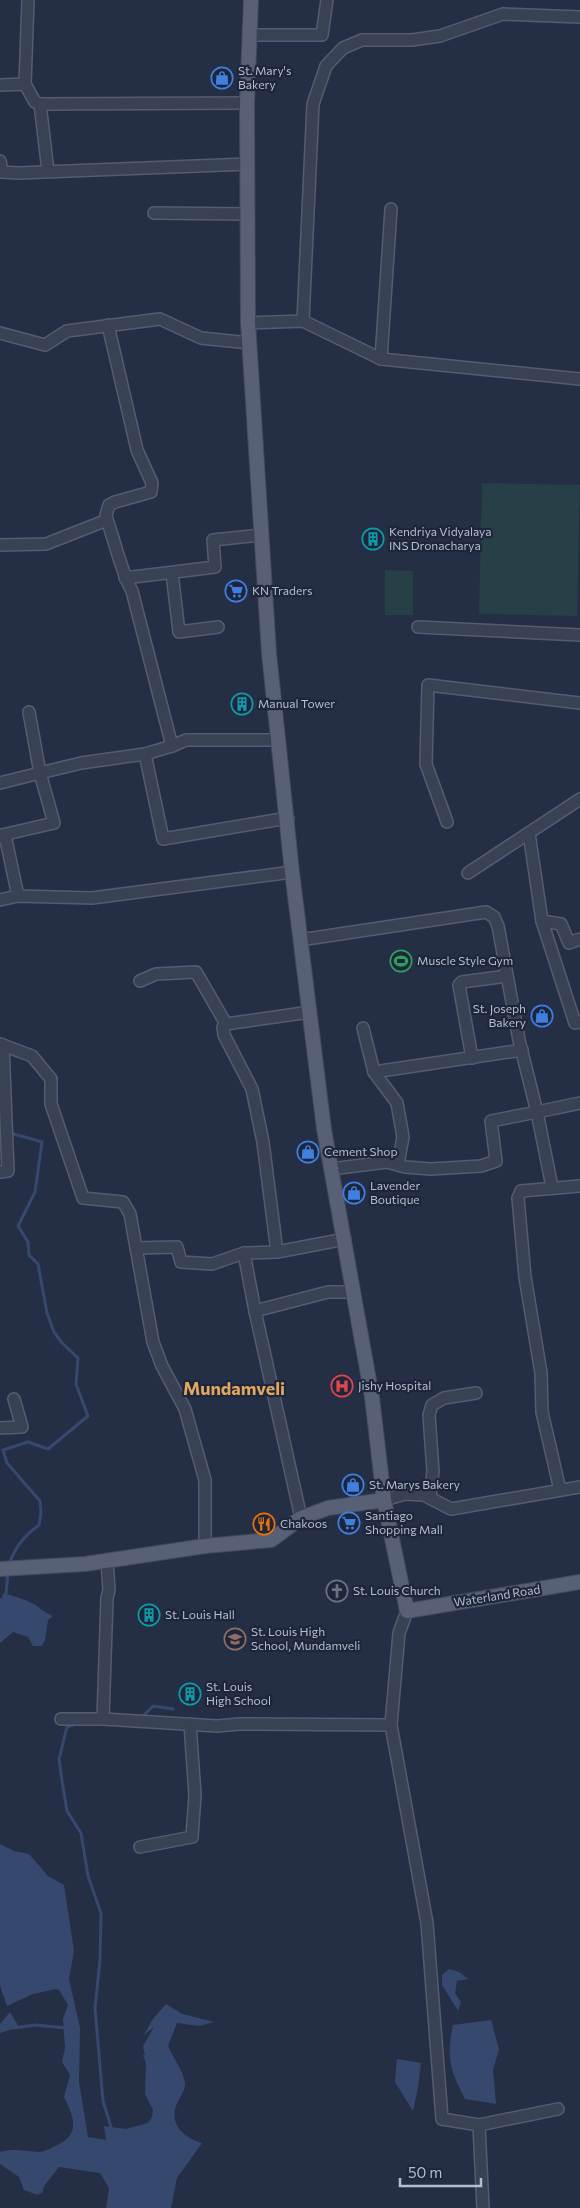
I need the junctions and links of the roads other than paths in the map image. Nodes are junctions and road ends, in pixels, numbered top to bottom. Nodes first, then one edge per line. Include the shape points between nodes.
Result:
1 (28, 0) edge
2 (251, 0) edge
3 (327, 0) edge
4 (580, 17) edge
5 (250, 35) junction
6 (25, 84) junction
7 (0, 85) edge
8 (247, 103) junction
9 (40, 104) junction
10 (0, 161) edge
11 (248, 164) junction
12 (48, 171) junction
13 (391, 209) dead end
14 (154, 213) dead end
15 (247, 214) junction
16 (303, 321) junction
17 (248, 323) junction
18 (108, 325) junction
19 (0, 333) edge
20 (249, 343) junction
21 (381, 359) junction
22 (580, 379) edge
23 (107, 520) junction
24 (261, 535) junction
25 (0, 545) edge
26 (172, 573) junction
27 (125, 578) junction
28 (218, 627) dead end
29 (418, 627) dead end
30 (580, 635) edge
31 (580, 704) edge
32 (29, 712) dead end
33 (279, 740) junction
34 (172, 746) junction
35 (145, 754) junction
36 (40, 773) junction
37 (0, 783) edge
38 (580, 799) edge
39 (288, 818) junction
40 (447, 822) dead end
41 (529, 833) junction
42 (1, 835) edge
43 (292, 872) junction
44 (468, 873) dead end
45 (18, 896) junction
46 (0, 900) edge
47 (542, 921) junction
48 (580, 939) edge
49 (300, 940) junction
50 (507, 976) junction
51 (140, 981) dead end
52 (310, 1012) junction
53 (580, 1022) edge
54 (226, 1024) junction
55 (363, 1028) dead end
56 (2, 1044) edge
57 (522, 1050) junction
58 (472, 1058) junction
59 (374, 1072) junction
60 (580, 1103) edge
61 (537, 1112) junction
62 (398, 1164) junction
63 (331, 1169) junction
64 (0, 1172) edge
65 (580, 1186) edge
66 (552, 1187) junction
67 (345, 1239) junction
68 (136, 1248) junction
69 (277, 1252) junction
70 (244, 1253) junction
71 (353, 1292) junction
72 (255, 1311) junction
73 (476, 1393) dead end
74 (14, 1399) dead end
75 (0, 1428) edge
76 (580, 1487) edge
77 (560, 1490) junction
78 (430, 1498) junction
79 (384, 1500) junction
80 (301, 1518) junction
81 (205, 1546) junction
82 (107, 1560) junction
83 (0, 1569) edge
84 (580, 1582) edge
85 (407, 1611) junction
86 (61, 1719) dead end
87 (103, 1719) junction
88 (190, 1724) junction
89 (391, 1725) junction
90 (140, 1847) dead end
91 (558, 2109) dead end
92 (479, 2125) junction
93 (483, 2208) edge

1 - 6 street
2 - 5 main road
3 - 5 street via 322,35
4 - 16 street via 503,14 440,36 412,40 362,40 343,48 326,66 313,104
5 - 8 main road
6 - 7 street
6 - 9 street via 35,102
8 - 9 street
8 - 11 main road
9 - 12 street
10 - 12 street via 2,172
11 - 12 street
11 - 15 main road
13 - 21 street
14 - 15 street
15 - 17 main road
16 - 17 street
16 - 21 street
17 - 20 main road
18 - 19 street via 67,331 44,345
18 - 20 street via 160,319 201,338
18 - 23 street via 138,450 152,483 151,492 109,505
20 - 24 main road
21 - 22 street
23 - 25 street via 46,544
23 - 27 street
24 - 26 street via 213,540 215,567
24 - 33 main road
26 - 27 street
26 - 28 street via 179,632
27 - 34 street via 134,600
29 - 30 street
31 - 40 street via 428,685 426,764
32 - 36 street
33 - 34 street via 186,740
33 - 39 main road
34 - 35 street
35 - 36 street via 81,763
35 - 39 street via 163,839
36 - 37 street
36 - 42 street via 54,823
38 - 41 street
39 - 43 main road
41 - 44 street
41 - 47 street
42 - 45 street via 6,840
43 - 45 street via 92,898
43 - 49 main road
45 - 46 street
47 - 48 street via 561,924 569,944
47 - 53 street via 575,1023
49 - 50 street via 486,912 494,917 498,926
49 - 52 main road
50 - 57 street
50 - 58 street via 459,985
51 - 54 street via 156,974 196,972
52 - 54 street
52 - 63 main road
54 - 69 street via 224,1036 252,1089 263,1142
55 - 59 street
56 - 64 street via 8,1171
56 - 68 street via 32,1056 51,1079 51,1104 83,1198 123,1202 130,1214
57 - 58 street
57 - 61 street
58 - 59 street
59 - 62 street via 397,1103 403,1137
60 - 61 street
61 - 62 street via 491,1121 496,1161 489,1164 431,1169
61 - 66 street
62 - 63 street via 386,1162
63 - 67 main road
65 - 66 street
66 - 77 street via 520,1191 518,1198 525,1277 541,1374 542,1412
67 - 69 street
67 - 71 main road
68 - 70 street via 177,1247 181,1262 212,1264
68 - 81 street via 153,1342 185,1410 205,1480
69 - 70 street
70 - 72 street
71 - 72 street via 328,1292
71 - 79 main road via 372,1398
72 - 80 street
73 - 78 street via 444,1398 432,1405 429,1415 433,1471
74 - 75 street via 22,1427
76 - 77 street
77 - 78 street via 451,1509
78 - 79 street via 414,1494
79 - 80 main road via 328,1508
79 - 85 main road
80 - 81 main road via 270,1540
81 - 82 main road
82 - 83 main road
82 - 87 street via 109,1590
84 - 85 main road, Waterland Road
85 - 89 street via 400,1633
86 - 87 street
87 - 88 street
88 - 89 street
88 - 90 street via 195,1795 192,1837
89 - 92 street via 427,1923 442,2119
91 - 92 street
92 - 93 street

